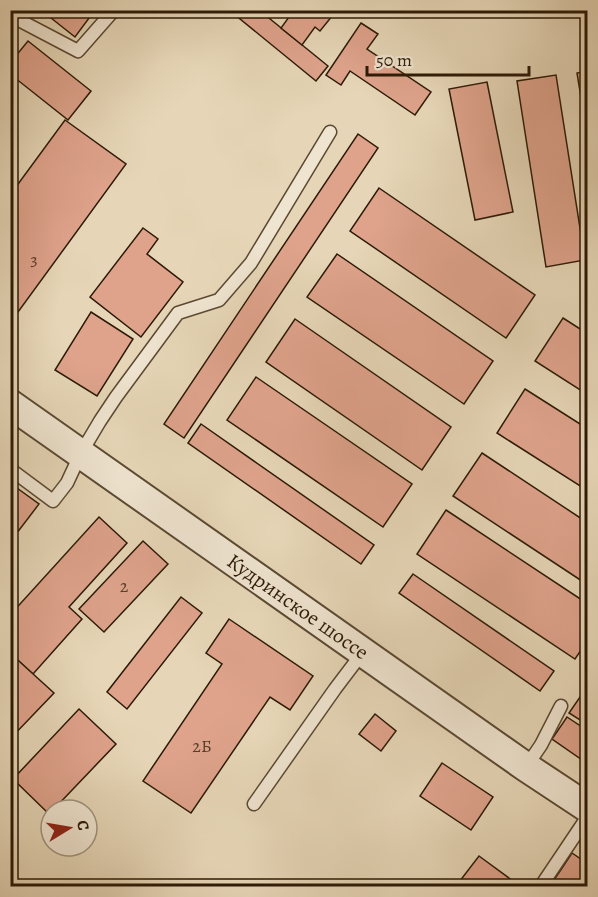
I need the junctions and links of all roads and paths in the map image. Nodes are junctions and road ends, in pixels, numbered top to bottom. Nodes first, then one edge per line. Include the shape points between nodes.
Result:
1 (114, 10) edge
2 (13, 19) edge
3 (330, 132) dead end
4 (10, 404) edge
5 (81, 453) junction
6 (10, 469) edge
7 (363, 652) junction
8 (561, 706) dead end
9 (526, 767) junction
10 (254, 804) dead end
11 (588, 808) edge
12 (588, 816) edge
13 (541, 886) edge

1 - 2 lane via 78,51
3 - 5 lane via 251,263 219,300 178,313 116,397
4 - 5 street, Кудринское шоссе
5 - 6 lane via 54,501
5 - 7 street, Кудринское шоссе
7 - 9 street, Кудринское шоссе
7 - 10 lane
8 - 9 lane
9 - 11 street, Кудринское шоссе
12 - 13 lane

